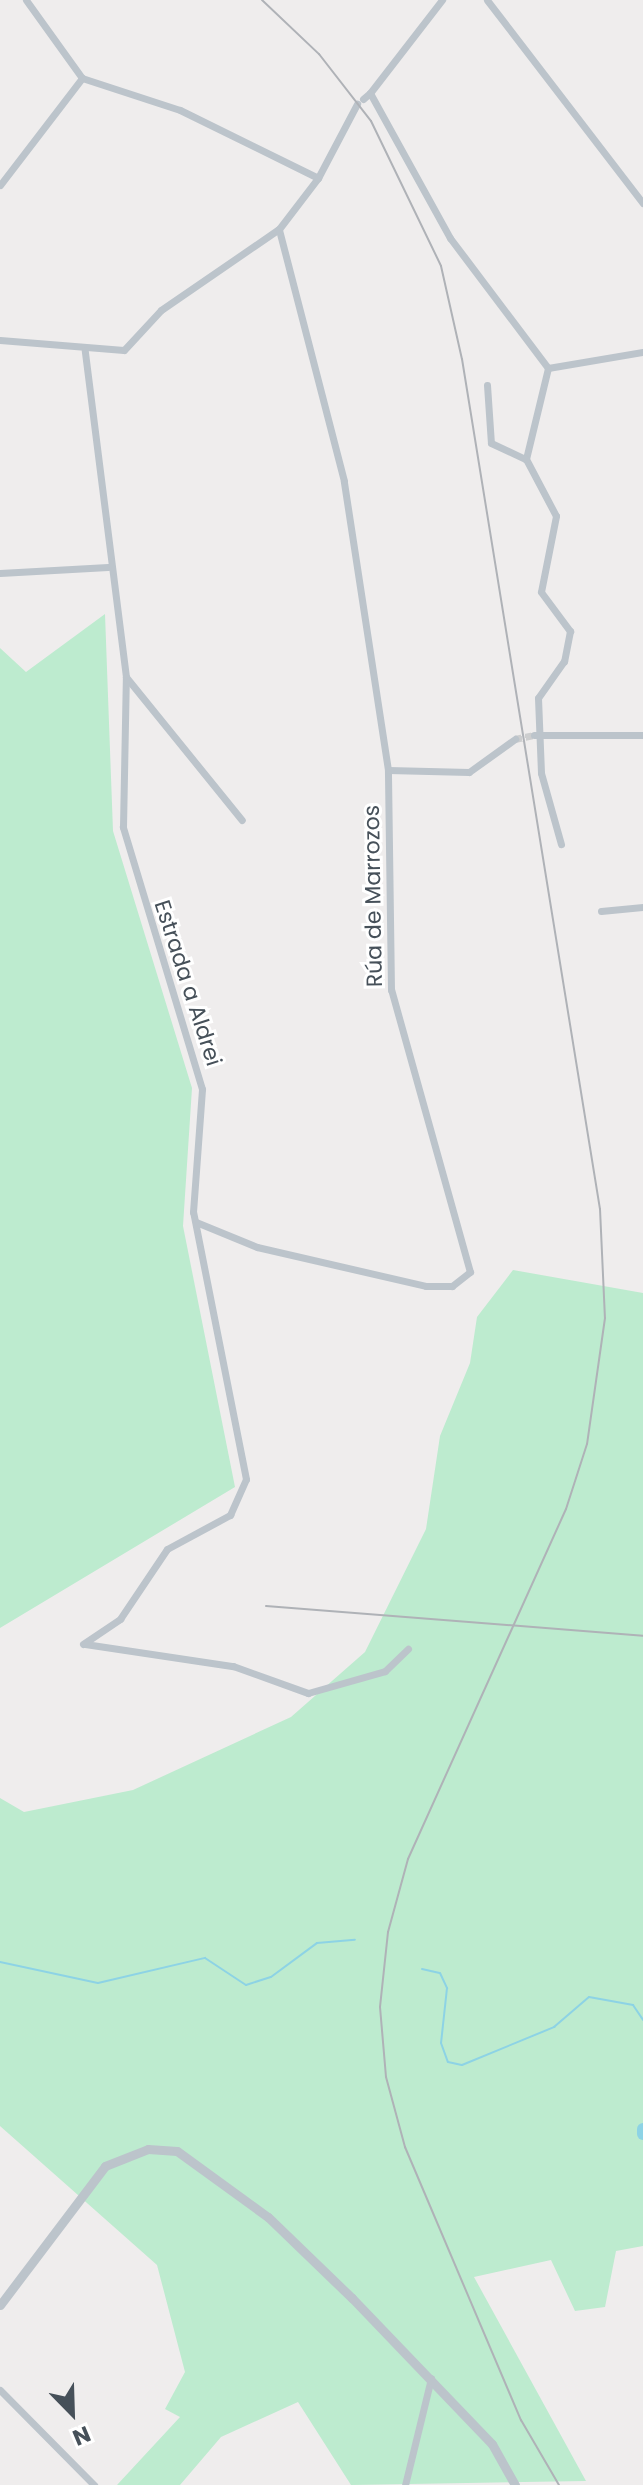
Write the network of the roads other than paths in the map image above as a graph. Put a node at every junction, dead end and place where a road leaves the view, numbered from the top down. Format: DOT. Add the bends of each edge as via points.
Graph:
graph roads {
  1 [pos="26,0"];
  2 [pos="442,0"];
  3 [pos="487,0"];
  4 [pos="82,78"];
  5 [pos="363,99"];
  6 [pos="318,178"];
  7 [pos="0,185"];
  8 [pos="643,203"];
  9 [pos="279,229"];
  10 [pos="0,340"];
  11 [pos="85,351"];
  12 [pos="643,352"];
  13 [pos="548,368"];
  14 [pos="487,385"];
  15 [pos="526,459"];
  16 [pos="108,567"];
  17 [pos="0,573"];
  18 [pos="126,677"];
  19 [pos="537,734"];
  20 [pos="643,735"];
  21 [pos="515,739"];
  22 [pos="388,770"];
  23 [pos="242,820"];
  24 [pos="561,844"];
  25 [pos="643,907"];
  26 [pos="601,911"];
  27 [pos="196,1222"];
  28 [pos="408,1649"];
  29 [pos="0,2305"];
  30 [pos="431,2378"];
  31 [pos="0,2390"];
  32 [pos="94,2485"];
  33 [pos="405,2485"];
  34 [pos="515,2485"];
  1 -- 4 [label="street"];
  2 -- 5 [label="street"];
  3 -- 8 [label="street"];
  4 -- 6 [label="street" via="180,110"];
  4 -- 7 [label="street"];
  5 -- 6 [label="street"];
  5 -- 13 [label="street" via="450,238"];
  6 -- 9 [label="street"];
  9 -- 11 [label="street" via="161,310 124,350"];
  9 -- 22 [label="street, Rúa de Marrozos" via="344,481"];
  10 -- 11 [label="street"];
  11 -- 16 [label="street, Estrada a Aldrei"];
  12 -- 13 [label="street"];
  13 -- 15 [label="street"];
  14 -- 15 [label="street" via="491,443"];
  15 -- 19 [label="street" via="556,516 541,592 565,616 571,645 538,698"];
  16 -- 17 [label="street"];
  16 -- 18 [label="street, Estrada a Aldrei"];
  18 -- 23 [label="street"];
  18 -- 27 [label="street, Estrada a Aldrei" via="120,793 126,845 202,1089"];
  19 -- 20 [label="street"];
  19 -- 24 [label="street" via="548,814"];
  21 -- 22 [label="street" via="469,772"];
  22 -- 27 [label="street, Rúa de Marrozos" via="391,990 470,1272 452,1286 426,1286 257,1247"];
  25 -- 26 [label="street"];
  27 -- 28 [label="street, Estrada a Aldrei" via="243,1452 244,1491 223,1521 167,1549 120,1619 83,1644 233,1666 308,1693 385,1671"];
  29 -- 30 [label="street" via="105,2166 148,2149 177,2151 268,2217"];
  30 -- 33 [label="street"];
  30 -- 34 [label="street" via="492,2444"];
  31 -- 32 [label="street"];
}
